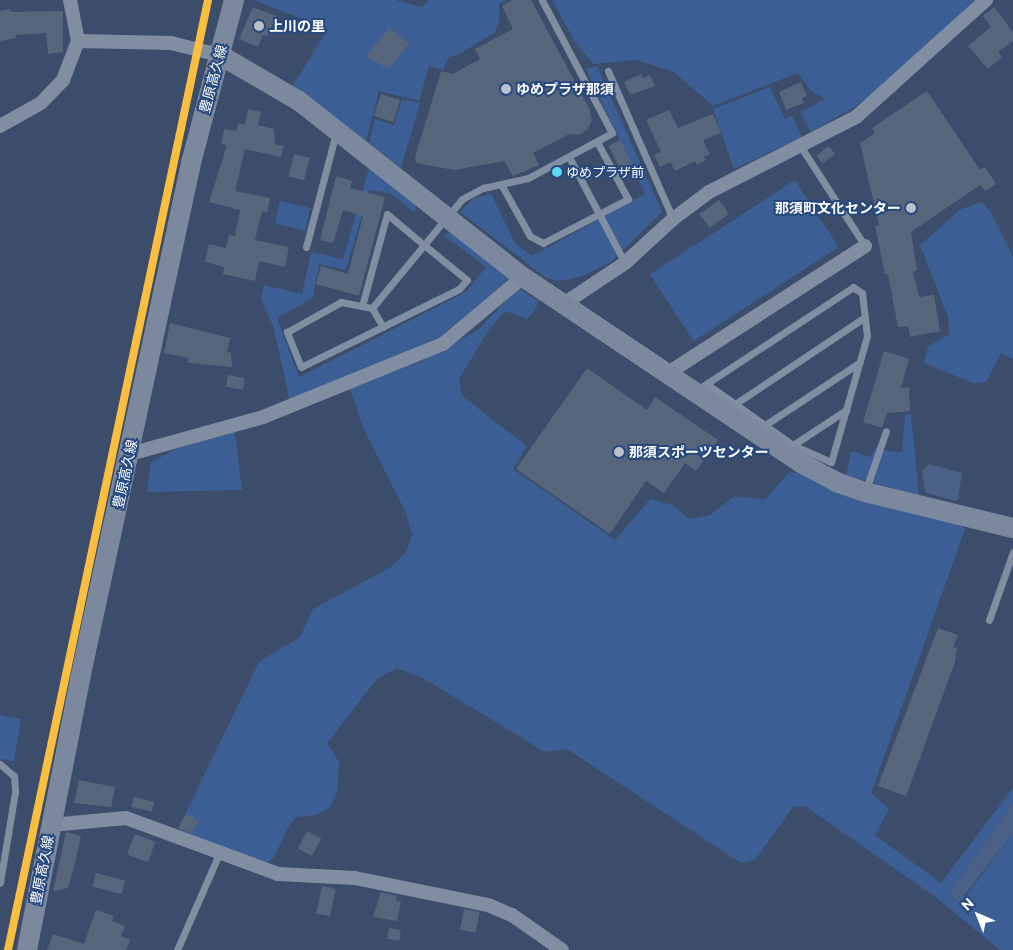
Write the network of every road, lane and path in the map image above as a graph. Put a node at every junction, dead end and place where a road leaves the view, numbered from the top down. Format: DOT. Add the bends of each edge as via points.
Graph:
graph roads {
  1 [pos="70,0"];
  2 [pos="234,0"];
  3 [pos="542,0"];
  4 [pos="986,0"];
  5 [pos="78,41"];
  6 [pos="220,55"];
  7 [pos="608,71"];
  8 [pos="0,126"];
  9 [pos="337,130"];
  10 [pos="597,142"];
  11 [pos="802,147"];
  12 [pos="569,157"];
  13 [pos="502,186"];
  14 [pos="600,214"];
  15 [pos="447,217"];
  16 [pos="673,218"];
  17 [pos="424,245"];
  18 [pos="865,246"];
  19 [pos="306,247"];
  20 [pos="625,263"];
  21 [pos="523,277"];
  22 [pos="562,304"];
  23 [pos="362,306"];
  24 [pos="372,308"];
  25 [pos="865,317"];
  26 [pos="383,327"];
  27 [pos="859,363"];
  28 [pos="665,375"];
  29 [pos="700,389"];
  30 [pos="735,404"];
  31 [pos="846,410"];
  32 [pos="765,425"];
  33 [pos="886,431"];
  34 [pos="793,444"];
  35 [pos="130,454"];
  36 [pos="866,492"];
  37 [pos="1013,528"];
  38 [pos="1013,552"];
  39 [pos="989,620"];
  40 [pos="0,764"];
  41 [pos="51,825"];
  42 [pos="219,854"];
  43 [pos="0,883"];
  44 [pos="27,950"];
  45 [pos="177,950"];
  46 [pos="562,950"];
  1 -- 5 [label="street"];
  2 -- 6 [label="main road, 豊原高久線"];
  3 -- 10 [label="lane" via="612,134"];
  4 -- 11 [label="street" via="856,117"];
  5 -- 6 [label="street" via="171,44"];
  5 -- 8 [label="street" via="73,61 54,92"];
  6 -- 9 [label="main road" via="291,96"];
  6 -- 35 [label="main road, 豊原高久線" via="191,163"];
  7 -- 16 [label="lane"];
  9 -- 15 [label="main road"];
  9 -- 19 [label="lane"];
  10 -- 12 [label="lane"];
  10 -- 14 [label="lane" via="628,200"];
  11 -- 16 [label="street" via="710,192"];
  11 -- 18 [label="lane"];
  12 -- 13 [label="lane" via="528,178"];
  12 -- 14 [label="lane"];
  13 -- 14 [label="lane" via="530,236 543,243"];
  13 -- 15 [label="lane" via="472,192"];
  14 -- 20 [label="lane"];
  15 -- 17 [label="lane"];
  15 -- 21 [label="main road"];
  16 -- 20 [label="street"];
  17 -- 23 [label="lane" via="387,214"];
  17 -- 24 [label="lane"];
  17 -- 26 [label="lane" via="467,280 459,289"];
  18 -- 28 [label="street"];
  20 -- 22 [label="street"];
  21 -- 22 [label="main road"];
  21 -- 35 [label="street" via="443,344 263,417"];
  22 -- 28 [label="main road"];
  23 -- 24 [label="lane"];
  23 -- 26 [label="lane" via="341,302 287,332 301,367"];
  24 -- 26 [label="lane"];
  25 -- 27 [label="lane" via="867,336"];
  25 -- 29 [label="lane" via="862,293 853,287"];
  25 -- 30 [label="lane"];
  27 -- 31 [label="lane"];
  27 -- 32 [label="lane"];
  28 -- 29 [label="main road"];
  29 -- 30 [label="lane"];
  29 -- 36 [label="main road" via="801,464 836,482"];
  30 -- 32 [label="lane"];
  31 -- 34 [label="lane"];
  31 -- 34 [label="lane" via="831,462"];
  32 -- 34 [label="lane"];
  33 -- 36 [label="lane"];
  35 -- 41 [label="main road, 豊原高久線"];
  36 -- 37 [label="main road"];
  38 -- 39 [label="lane"];
  40 -- 43 [label="lane" via="14,776 15,792"];
  41 -- 42 [label="street" via="126,818"];
  41 -- 44 [label="main road, 豊原高久線"];
  42 -- 45 [label="lane"];
  42 -- 46 [label="street" via="278,874 355,878 488,905 512,915"];
}
